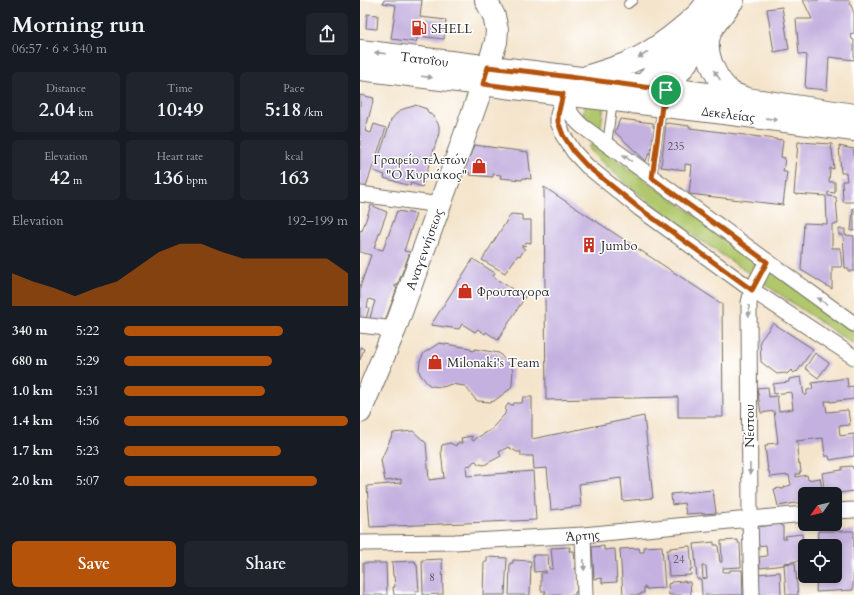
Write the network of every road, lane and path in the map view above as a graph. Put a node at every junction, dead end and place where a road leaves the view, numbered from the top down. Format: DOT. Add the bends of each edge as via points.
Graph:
graph roads {
  1 [pos="486,0"];
  2 [pos="733,0"];
  3 [pos="706,14"];
  4 [pos="360,51"];
  5 [pos="360,70"];
  6 [pos="485,75"];
  7 [pos="580,78"];
  8 [pos="563,94"];
  9 [pos="656,98"];
  10 [pos="747,99"];
  11 [pos="613,100"];
  12 [pos="854,115"];
  13 [pos="854,130"];
  14 [pos="607,144"];
  15 [pos="652,178"];
  16 [pos="360,194"];
  17 [pos="440,205"];
  18 [pos="767,262"];
  19 [pos="752,290"];
  20 [pos="854,324"];
  21 [pos="360,325"];
  22 [pos="395,329"];
  23 [pos="854,357"];
  24 [pos="360,412"];
  25 [pos="854,510"];
  26 [pos="842,511"];
  27 [pos="798,515"];
  28 [pos="750,519"];
  29 [pos="583,535"];
  30 [pos="360,543"];
  31 [pos="585,595"];
  32 [pos="752,595"];
  1 -- 6 [label="main road, Αναγεννήσεως" via="494,16 497,30 496,42"];
  2 -- 3 [label="main road"];
  3 -- 7 [label="main road, one-way" via="640,57 615,68"];
  3 -- 9 [label="main road"];
  10 -- 3 [label="main road, one-way" via="726,88 714,69 708,47"];
  6 -- 4 [label="main road, Τατοΐου, one-way"];
  5 -- 6 [label="main road, Τατοΐου, one-way"];
  6 -- 7 [label="main road, Δεκελείας"];
  6 -- 8 [label="main road, Δεκελείας"];
  6 -- 17 [label="main road, Αναγεννήσεως"];
  7 -- 9 [label="main road, Δεκελείας"];
  8 -- 11 [label="main road, Δεκελείας"];
  8 -- 14 [label="street" via="574,120"];
  8 -- 19 [label="street" via="558,122 574,152 587,166 639,208"];
  9 -- 10 [label="main road, Δεκελείας"];
  9 -- 11 [label="main road, Δεκελείας"];
  9 -- 13 [label="main road, Δεκελείας, one-way"];
  9 -- 15 [label="lane"];
  10 -- 12 [label="main road, Δεκελείας"];
  11 -- 14 [label="lane"];
  15 -- 14 [label="street, one-way"];
  15 -- 18 [label="street"];
  16 -- 17 [label="street"];
  17 -- 22 [label="main road, Αναγεννήσεως"];
  18 -- 19 [label="street, Νέστου"];
  20 -- 18 [label="street, one-way"];
  19 -- 23 [label="street"];
  19 -- 28 [label="street, Νέστου, one-way" via="749,304"];
  21 -- 22 [label="street"];
  22 -- 24 [label="main road, Αναγεννήσεως"];
  25 -- 26 [label="street"];
  27 -- 28 [label="street, Άρτης"];
  28 -- 29 [label="street, Άρτης"];
  28 -- 32 [label="street, Νέστου"];
  29 -- 30 [label="street, Άρτης" via="455,542"];
  29 -- 31 [label="street, one-way"];
}
